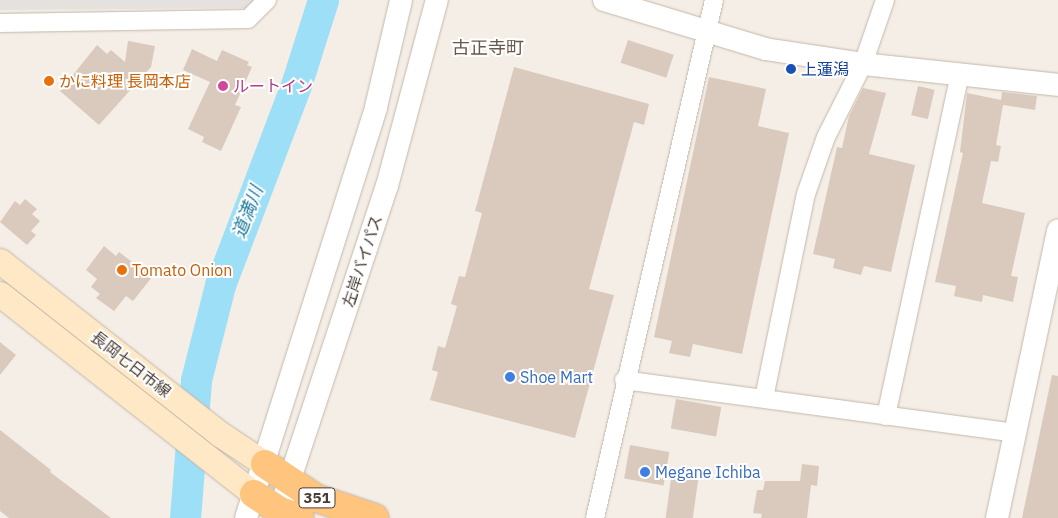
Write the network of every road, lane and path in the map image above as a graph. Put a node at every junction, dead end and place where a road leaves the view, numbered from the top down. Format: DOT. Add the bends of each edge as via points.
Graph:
graph roads {
  1 [pos="267,0"];
  2 [pos="401,0"];
  3 [pos="437,0"];
  4 [pos="604,0"];
  5 [pos="714,0"];
  6 [pos="885,0"];
  7 [pos="0,23"];
  8 [pos="705,32"];
  9 [pos="863,64"];
  10 [pos="960,73"];
  11 [pos="1058,85"];
  12 [pos="1058,230"];
  13 [pos="0,261"];
  14 [pos="0,294"];
  15 [pos="624,380"];
  16 [pos="764,398"];
  17 [pos="886,416"];
  18 [pos="1015,433"];
  19 [pos="265,464"];
  20 [pos="288,481"];
  21 [pos="250,506"];
  22 [pos="286,515"];
  23 [pos="375,518"];
  24 [pos="595,518"];
  25 [pos="997,518"];
  1 -- 7 [label="street" via="248,20"];
  2 -- 19 [label="street, 左岸バイパス" via="376,107"];
  3 -- 20 [label="street, 左岸バイパス" via="387,186"];
  4 -- 8 [label="street"];
  5 -- 8 [label="street"];
  6 -- 9 [label="street"];
  8 -- 9 [label="street" via="765,49"];
  8 -- 15 [label="street"];
  9 -- 10 [label="street"];
  9 -- 16 [label="street" via="826,137 806,194"];
  10 -- 11 [label="street"];
  10 -- 17 [label="street"];
  12 -- 18 [label="street"];
  13 -- 19 [label="main road, 長岡七日市線" via="220,434"];
  14 -- 21 [label="main road, 長岡七日市線" via="216,465"];
  15 -- 16 [label="street"];
  15 -- 24 [label="street"];
  16 -- 17 [label="street"];
  17 -- 18 [label="street"];
  18 -- 25 [label="street"];
  19 -- 20 [label="highway, 351"];
  19 -- 21 [label="street, 左岸バイパス"];
  20 -- 22 [label="street, 左岸バイパス"];
  20 -- 23 [label="highway, 351" via="316,498"];
  21 -- 22 [label="highway, 351"];
}
